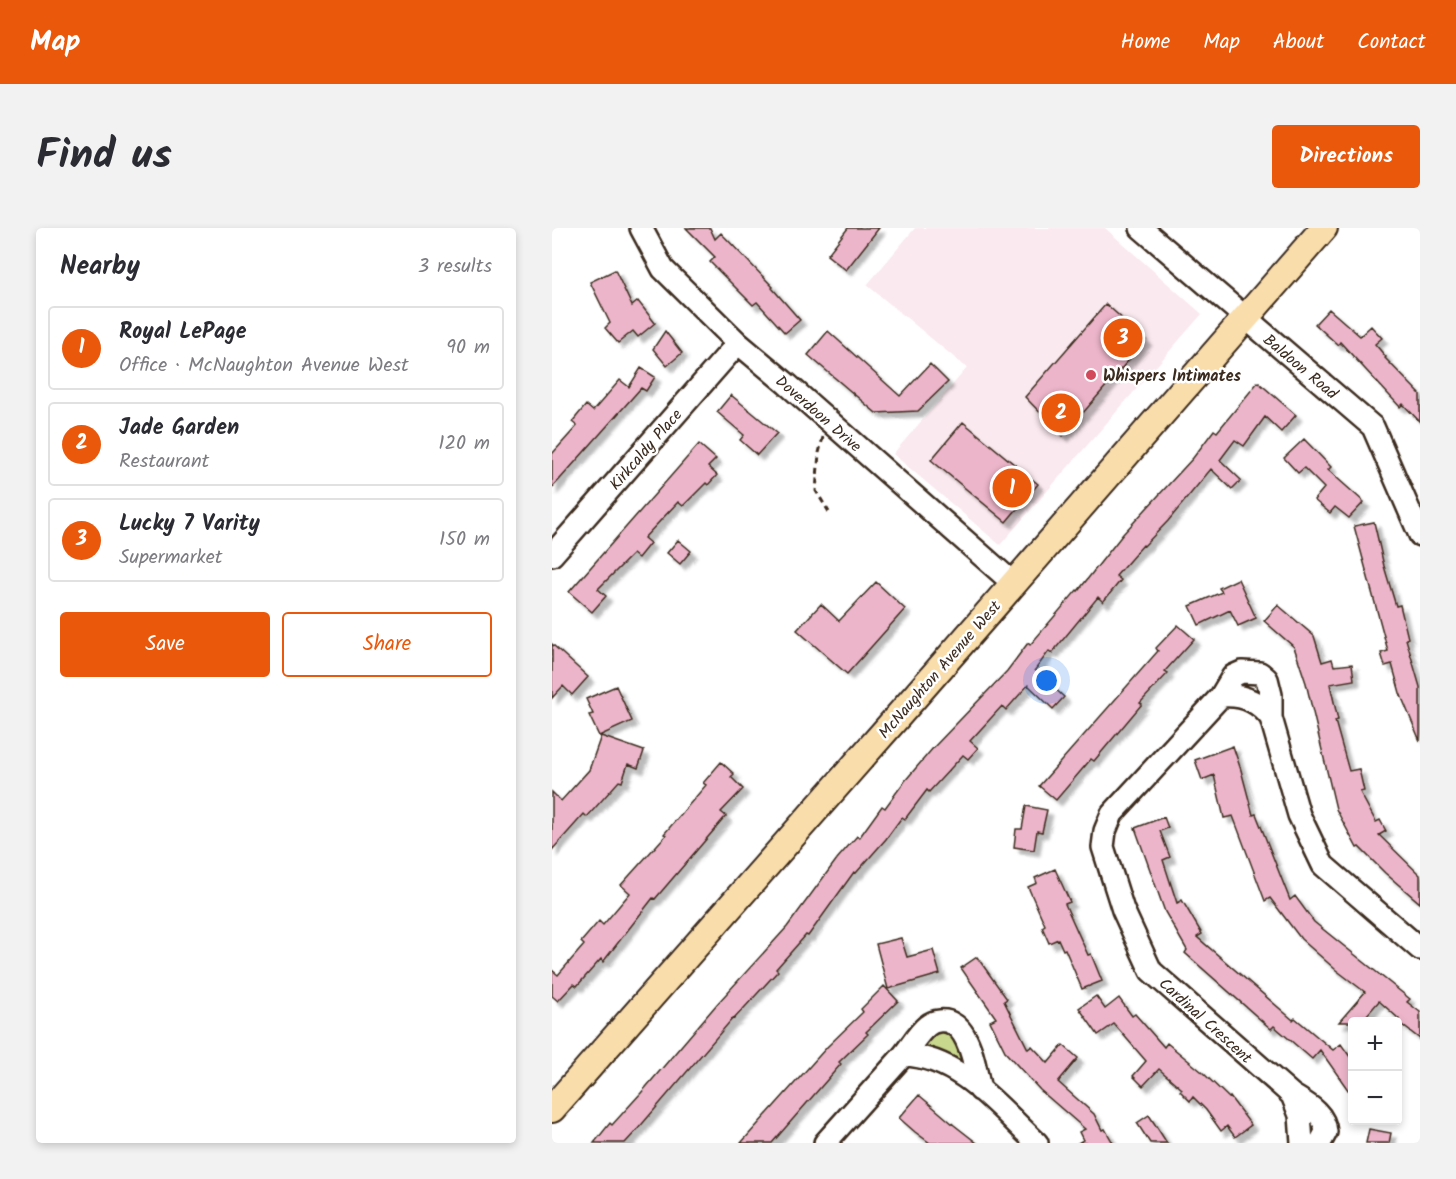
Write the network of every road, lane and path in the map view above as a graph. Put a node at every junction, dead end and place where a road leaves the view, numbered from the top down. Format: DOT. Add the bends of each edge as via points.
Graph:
graph roads {
  1 [pos="641,228"];
  2 [pos="1141,228"];
  3 [pos="1324,228"];
  4 [pos="1244,318"];
  5 [pos="738,343"];
  6 [pos="833,424"];
  7 [pos="829,512"];
  8 [pos="1420,535"];
  9 [pos="552,555"];
  10 [pos="1013,583"];
  11 [pos="1420,949"];
  12 [pos="904,1055"];
  13 [pos="980,1090"];
  14 [pos="1292,1095"];
  15 [pos="552,1109"];
  16 [pos="825,1143"];
  17 [pos="1037,1143"];
  18 [pos="1302,1143"];
  19 [pos="1320,1143"];
  1 -- 5 [label="street, Doverdoon Drive" via="663,270"];
  2 -- 4 [label="street, Baldoon Road"];
  3 -- 4 [label="main road, McNaughton Avenue West"];
  4 -- 8 [label="street, Baldoon Road" via="1372,427"];
  4 -- 10 [label="main road, McNaughton Avenue West"];
  5 -- 6 [label="street, Doverdoon Drive"];
  5 -- 9 [label="street, Kirkcaldy Place"];
  6 -- 7 [label="path" via="822,438 816,491"];
  6 -- 10 [label="street, Doverdoon Drive"];
  10 -- 15 [label="main road, McNaughton Avenue West"];
  11 -- 14 [label="street, Cardinal Crescent" via="1323,865 1299,814 1271,718 1267,679 1242,672 1233,676 1221,696 1112,814 1103,847 1123,910 1151,971"];
  12 -- 13 [label="street" via="944,1064"];
  12 -- 13 [label="street" via="927,1026 936,1021 953,1023 967,1041"];
  12 -- 16 [label="street"];
  13 -- 17 [label="street"];
  14 -- 18 [label="street" via="1300,1115"];
  14 -- 19 [label="street, Cardinal Crescent" via="1322,1116 1326,1132"];
}
